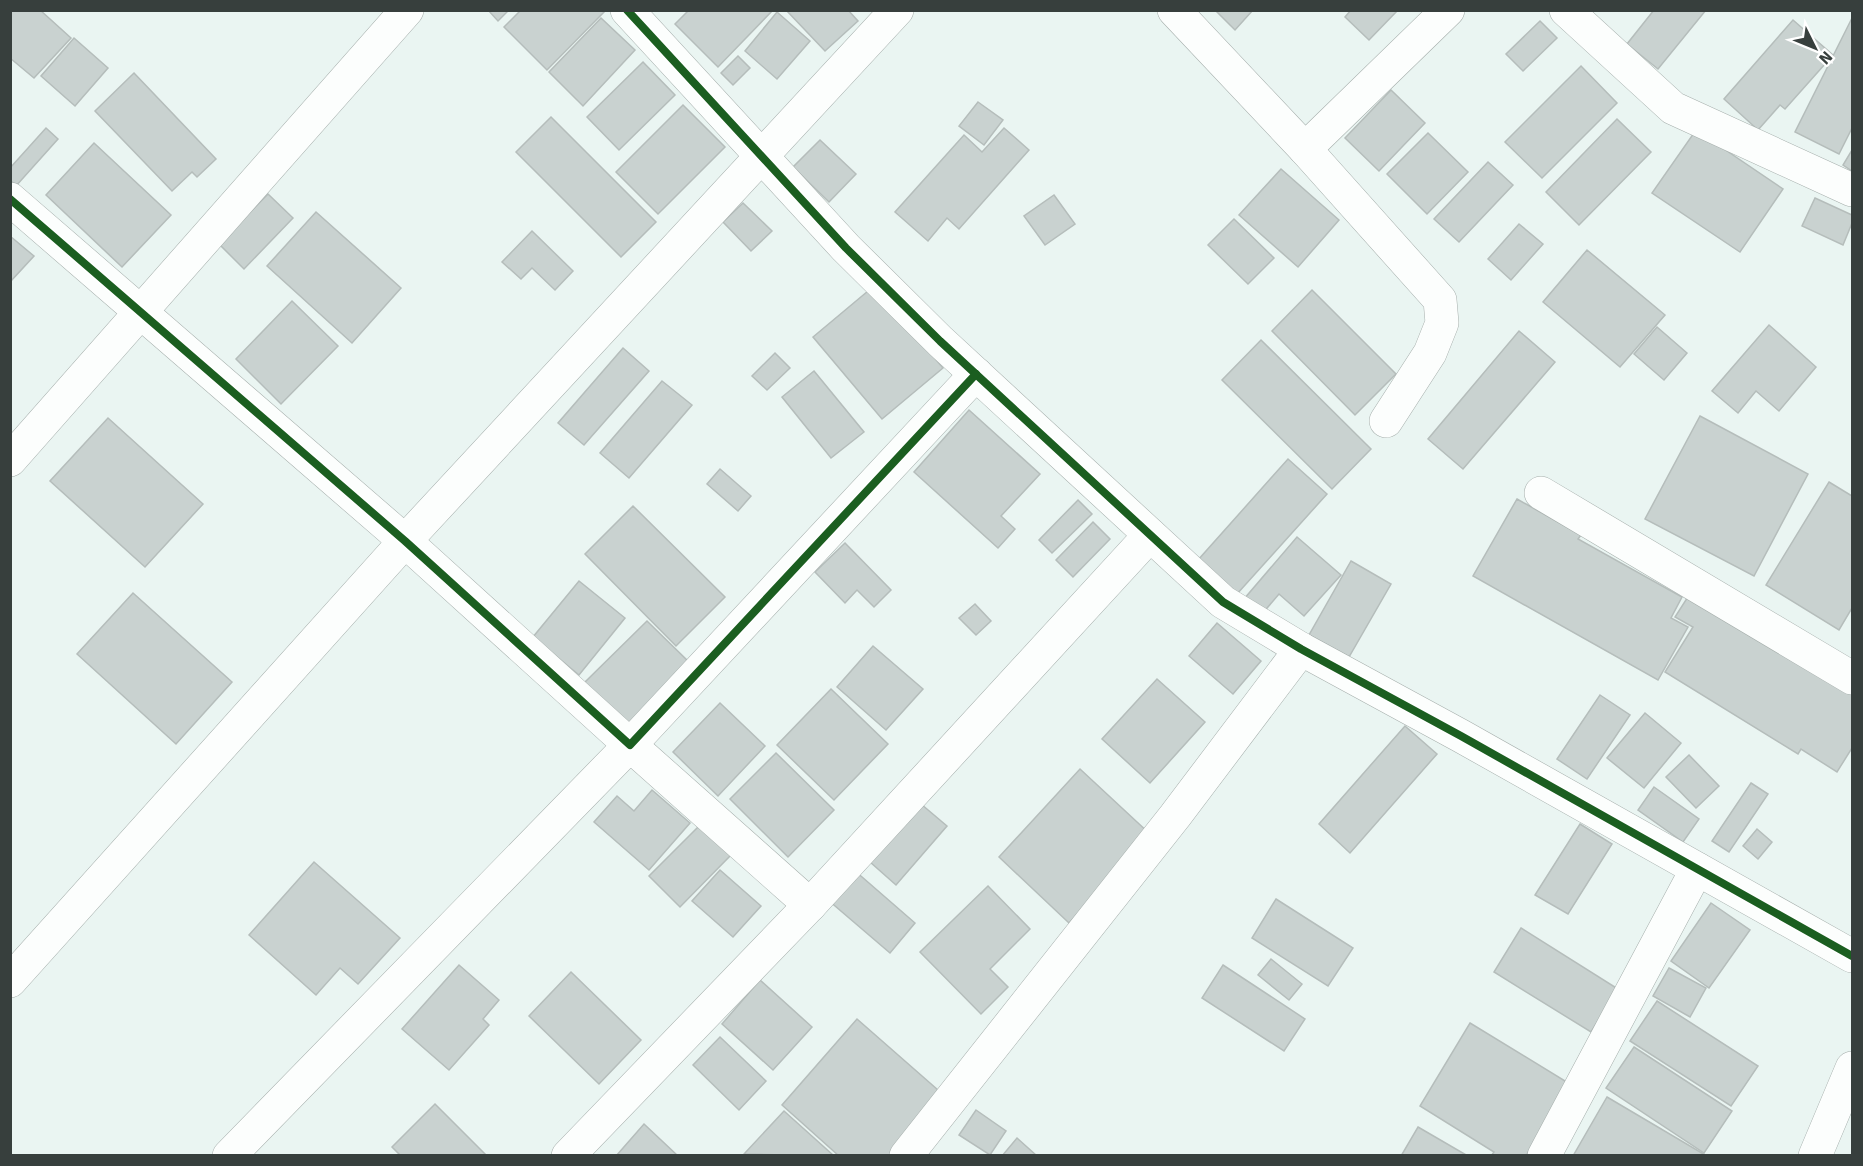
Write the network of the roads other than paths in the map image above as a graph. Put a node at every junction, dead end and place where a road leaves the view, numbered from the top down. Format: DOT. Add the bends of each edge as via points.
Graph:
graph roads {
  1 [pos="407,10"];
  2 [pos="627,10"];
  3 [pos="897,10"];
  4 [pos="1174,10"];
  5 [pos="1448,10"];
  6 [pos="1566,10"];
  7 [pos="1305,148"];
  8 [pos="760,157"];
  9 [pos="1852,189"];
  10 [pos="10,199"];
  11 [pos="142,312"];
  12 [pos="976,374"];
  13 [pos="1386,421"];
  14 [pos="10,460"];
  15 [pos="1541,494"];
  16 [pos="1150,535"];
  17 [pos="405,541"];
  18 [pos="1301,649"];
  19 [pos="1852,678"];
  20 [pos="630,745"];
  21 [pos="1697,869"];
  22 [pos="810,905"];
  23 [pos="1852,956"];
  24 [pos="10,981"];
  25 [pos="1852,1068"];
  26 [pos="229,1155"];
  27 [pos="568,1155"];
  28 [pos="906,1155"];
  29 [pos="1544,1155"];
  30 [pos="1815,1155"];
  1 -- 11 [label="street"];
  2 -- 8 [label="street"];
  3 -- 8 [label="street"];
  4 -- 7 [label="street"];
  5 -- 7 [label="street"];
  6 -- 9 [label="street" via="1673,108"];
  7 -- 13 [label="street" via="1440,300 1442,323 1430,353"];
  8 -- 12 [label="street" via="846,248"];
  8 -- 17 [label="street"];
  10 -- 11 [label="street"];
  11 -- 14 [label="street"];
  11 -- 17 [label="street"];
  12 -- 16 [label="street"];
  12 -- 20 [label="street"];
  15 -- 19 [label="street"];
  16 -- 18 [label="street" via="1223,602"];
  16 -- 22 [label="street"];
  17 -- 20 [label="street"];
  17 -- 24 [label="street"];
  18 -- 21 [label="street"];
  18 -- 28 [label="street" via="1175,816"];
  20 -- 22 [label="street"];
  20 -- 26 [label="street"];
  21 -- 23 [label="street"];
  21 -- 29 [label="street"];
  22 -- 27 [label="street"];
  25 -- 30 [label="street"];
}
